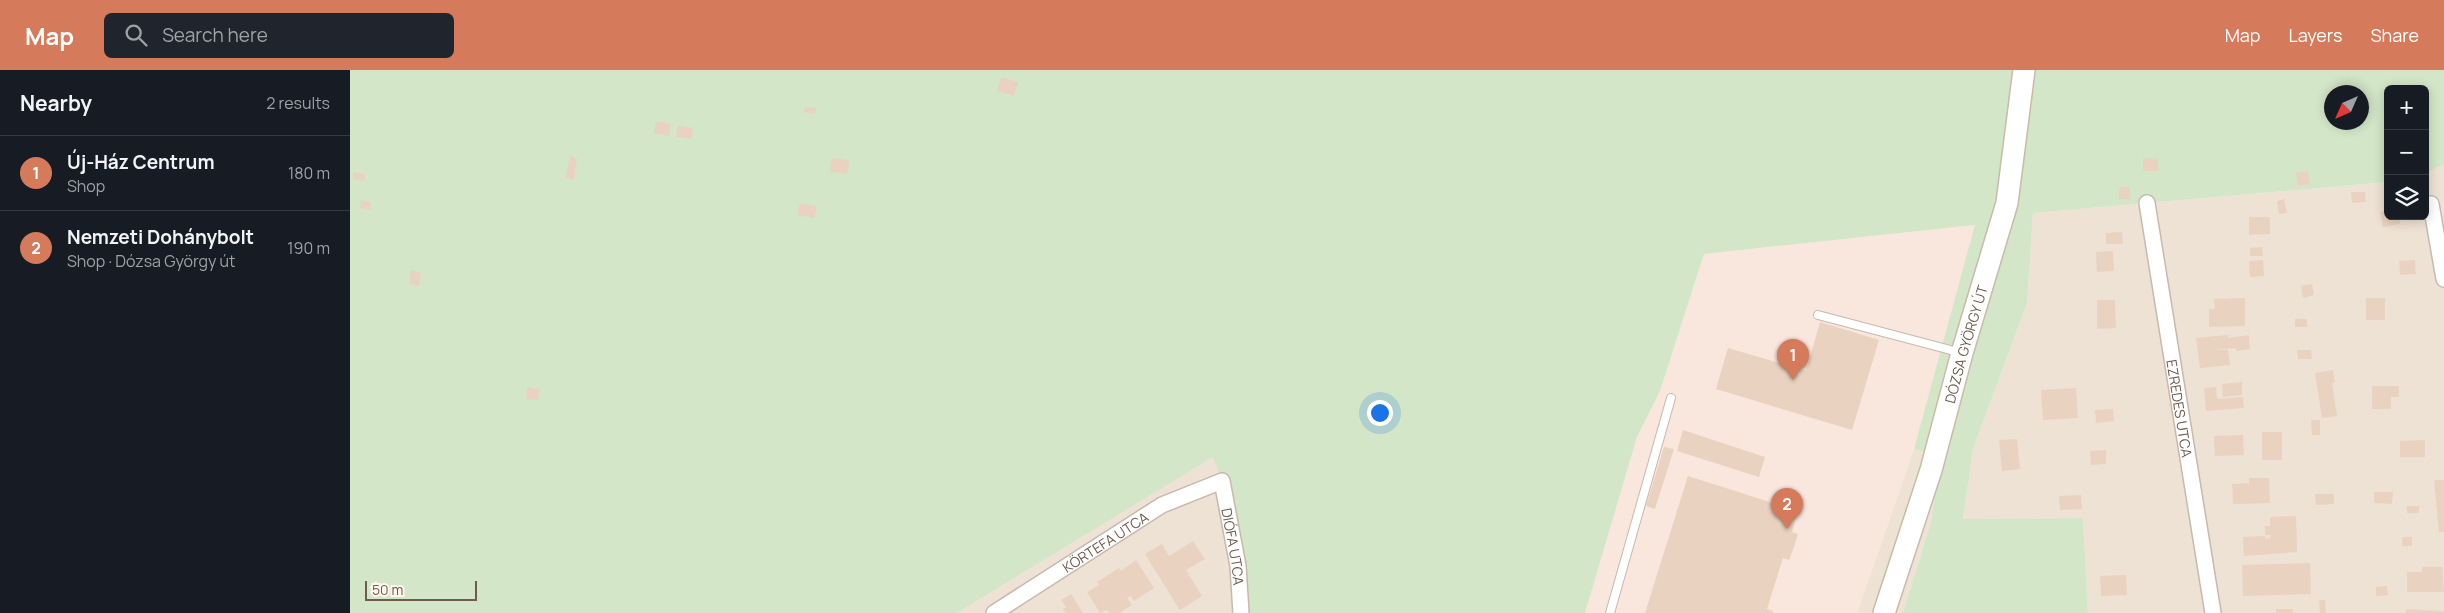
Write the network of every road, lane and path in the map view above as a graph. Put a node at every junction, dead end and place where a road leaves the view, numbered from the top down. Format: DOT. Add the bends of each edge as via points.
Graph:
graph roads {
  1 [pos="2024,70"];
  2 [pos="2148,203"];
  3 [pos="2431,204"];
  4 [pos="2444,279"];
  5 [pos="1818,315"];
  6 [pos="1962,353"];
  7 [pos="1671,398"];
  8 [pos="1222,481"];
  9 [pos="994,613"];
  10 [pos="1240,613"];
  11 [pos="1610,613"];
  12 [pos="1884,613"];
  13 [pos="2213,613"];
  1 -- 6 [label="main road, DÓZSA GYÖRGY ÚT" via="2007,203"];
  2 -- 13 [label="street, EZREDES UTCA"];
  3 -- 4 [label="street"];
  5 -- 6 [label="lane"];
  6 -- 12 [label="main road, DÓZSA GYÖRGY ÚT" via="1930,470"];
  7 -- 11 [label="lane"];
  8 -- 9 [label="street, KÖRTEFA UTCA" via="1162,505"];
  8 -- 10 [label="street, DIÓFA UTCA" via="1238,566"];
}
